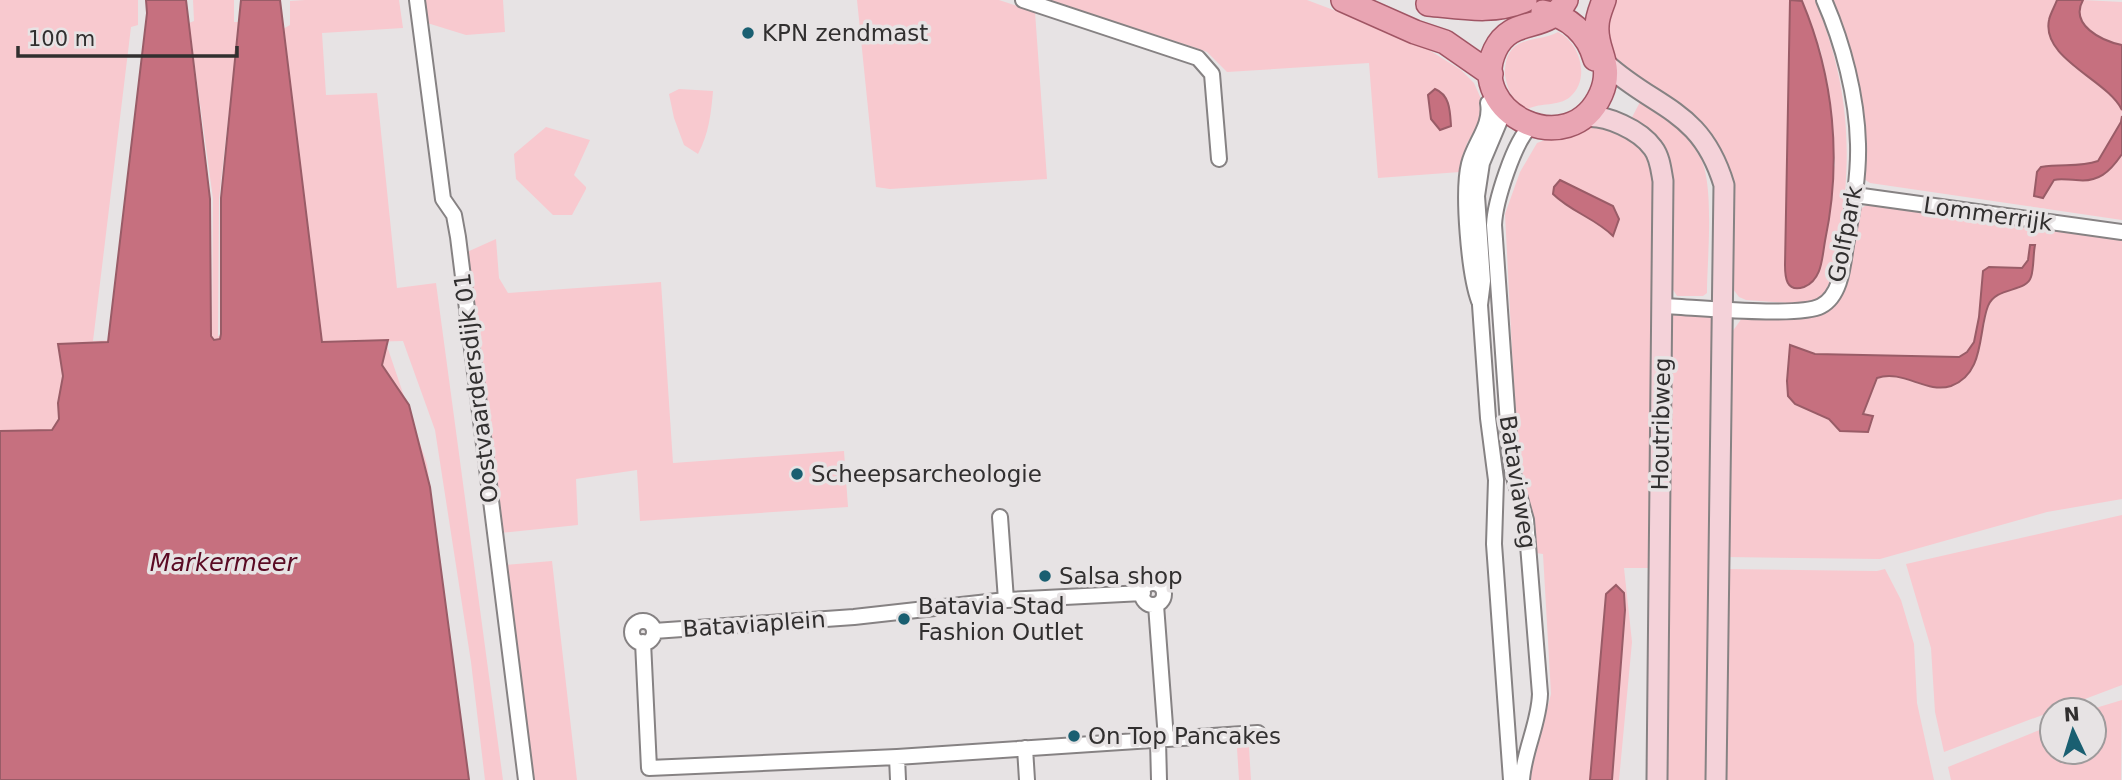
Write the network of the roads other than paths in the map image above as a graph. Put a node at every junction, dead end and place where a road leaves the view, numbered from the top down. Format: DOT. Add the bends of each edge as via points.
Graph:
graph roads {
  1 [pos="417,0"];
  2 [pos="1023,0"];
  3 [pos="1343,0"];
  4 [pos="1597,0"];
  5 [pos="1604,0"];
  6 [pos="1824,0"];
  7 [pos="1420,2"];
  8 [pos="1548,5"];
  9 [pos="1505,24"];
  10 [pos="1592,40"];
  11 [pos="1602,71"];
  12 [pos="1484,73"];
  13 [pos="1495,103"];
  14 [pos="1584,117"];
  15 [pos="1538,127"];
  16 [pos="1219,159"];
  17 [pos="1854,195"];
  18 [pos="2122,232"];
  19 [pos="1662,306"];
  20 [pos="1724,308"];
  21 [pos="1000,517"];
  22 [pos="1006,600"];
  23 [pos="1258,733"];
  24 [pos="1162,739"];
  25 [pos="1025,748"];
  26 [pos="897,757"];
  27 [pos="526,780"];
  28 [pos="898,780"];
  29 [pos="1027,780"];
  30 [pos="1159,780"];
  31 [pos="1511,780"];
  32 [pos="1522,780"];
  33 [pos="1657,780"];
  34 [pos="1716,780"];
  1 -- 27 [label="street, Oostvaardersdijk 01" via="443,199 454,215 458,237"];
  2 -- 16 [label="street" via="1198,58 1212,74"];
  3 -- 12 [label="main road" via="1415,32"];
  4 -- 10 [label="main road" via="1588,19"];
  5 -- 10 [label="main road"];
  6 -- 17 [label="street, Golfpark" via="1849,75 1858,144"];
  7 -- 8 [label="main road" via="1490,9"];
  7 -- 9 [label="main road" via="1482,23"];
  8 -- 9 [label="main road"];
  8 -- 10 [label="main road"];
  8 -- 12 [label="main road" via="1544,22 1509,33"];
  9 -- 12 [label="main road" via="1486,45"];
  10 -- 11 [label="main road"];
  11 -- 14 [label="main road" via="1598,99"];
  11 -- 15 [label="main road" via="1575,109 1547,117"];
  11 -- 20 [label="main road" via="1676,113 1699,132 1715,155 1724,184"];
  12 -- 13 [label="main road"];
  13 -- 15 [label="main road"];
  13 -- 31 [label="street, Bataviaweg" via="1501,118 1478,184 1480,305 1496,466 1494,544"];
  14 -- 15 [label="main road" via="1561,128"];
  14 -- 19 [label="main road, Houtribweg" via="1603,117 1643,137 1655,150 1663,180"];
  15 -- 32 [label="street, Bataviaweg" via="1504,182 1494,225 1512,470 1526,520 1541,694"];
  17 -- 18 [label="street, Lommerrijk"];
  17 -- 20 [label="street, Golfpark" via="1838,284 1826,303 1790,312"];
  19 -- 20 [label="street, Golfpark"];
  19 -- 33 [label="main road, Houtribweg"];
  20 -- 34 [label="main road"];
  21 -- 22 [label="street"];
  22 -- 24 [label="street, Bataviaplein" via="1143,593 1146,602 1156,605"];
  22 -- 26 [label="street, Bataviaplein" via="649,637 649,768"];
  23 -- 24 [label="street, Bataviaplein"];
  24 -- 25 [label="street, Bataviaplein"];
  24 -- 30 [label="street"];
  25 -- 26 [label="street, Bataviaplein"];
  25 -- 29 [label="street"];
  26 -- 28 [label="street"];
}
